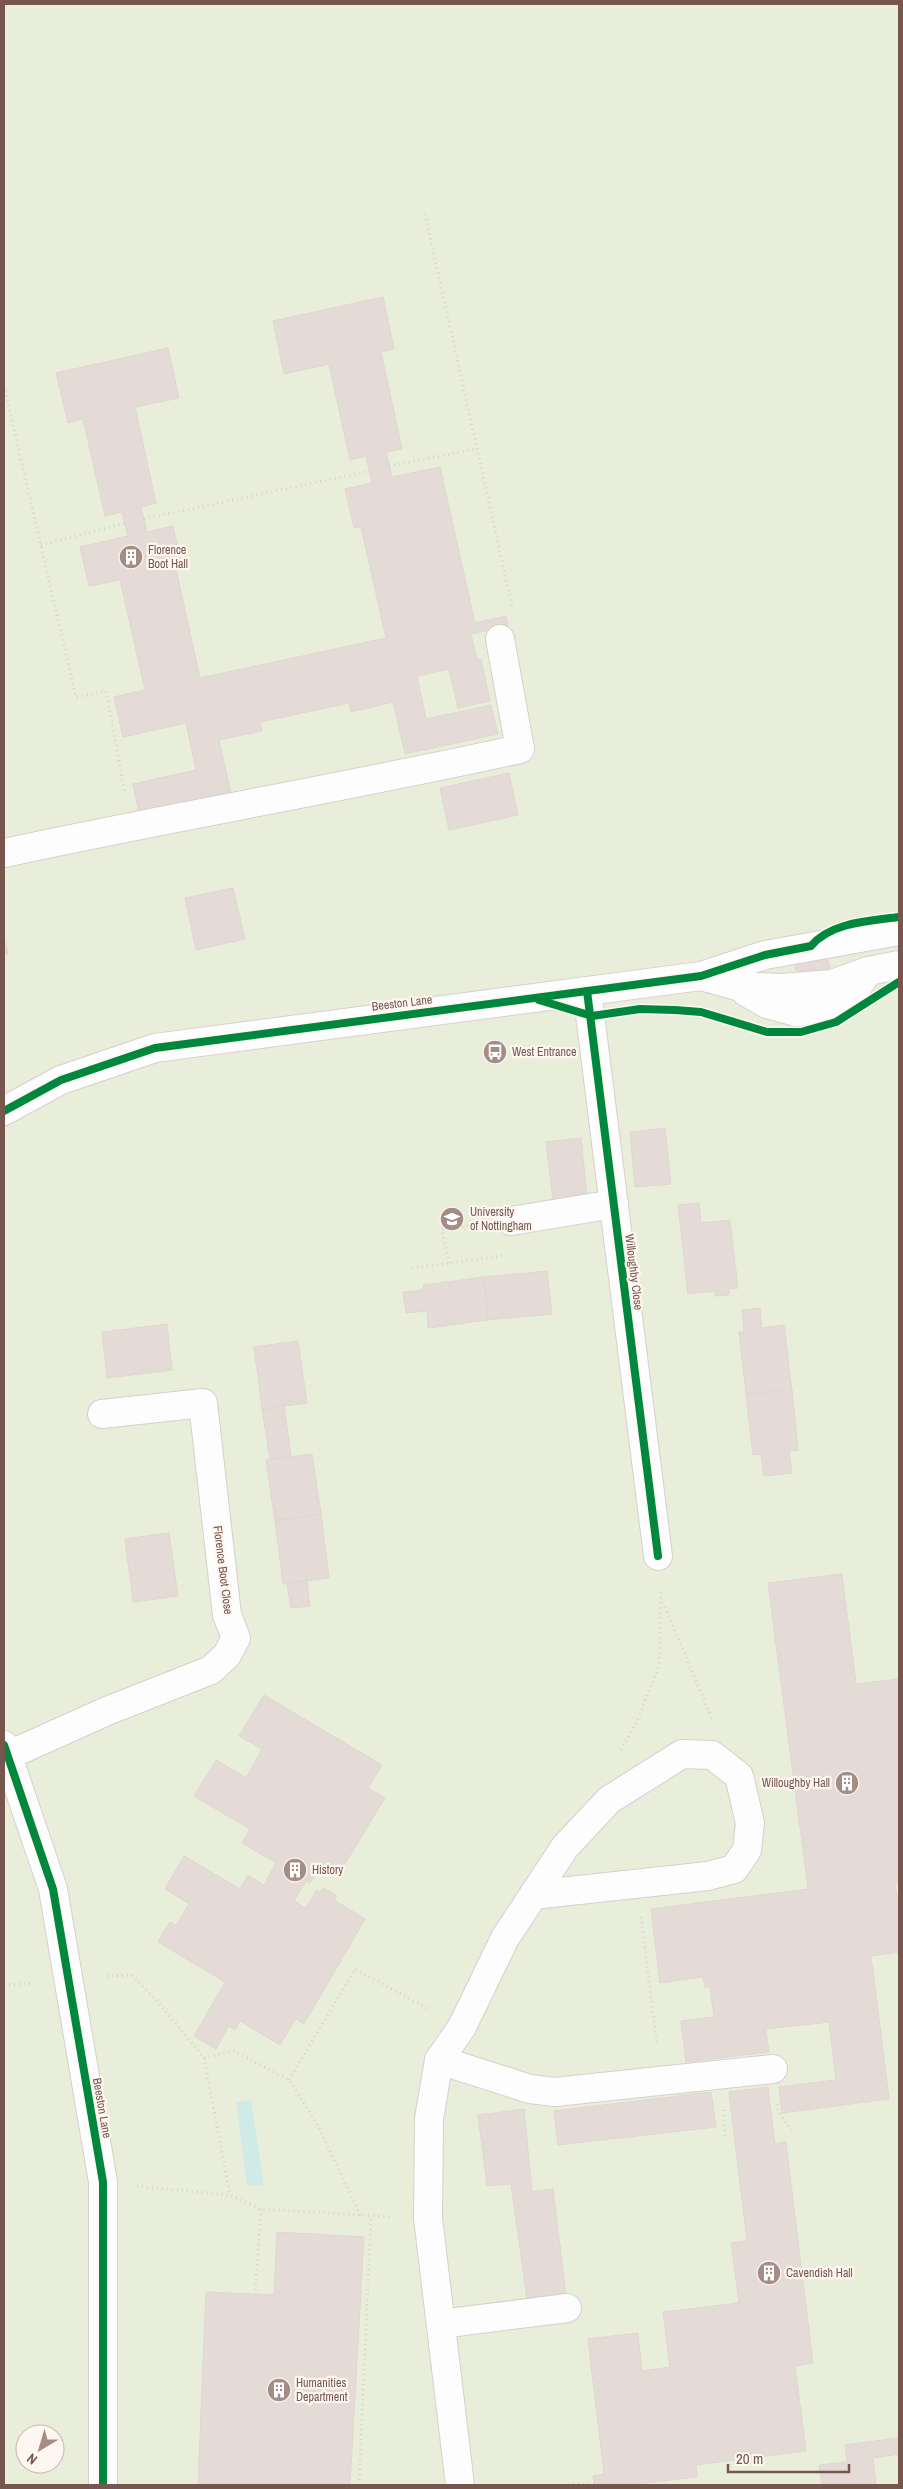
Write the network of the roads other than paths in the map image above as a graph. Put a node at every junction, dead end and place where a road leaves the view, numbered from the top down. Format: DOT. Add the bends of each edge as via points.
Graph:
graph roads {
  1 [pos="500,639"];
  2 [pos="4,853"];
  3 [pos="899,931"];
  4 [pos="899,965"];
  5 [pos="701,976"];
  6 [pos="587,991"];
  7 [pos="4,1111"];
  8 [pos="614,1204"];
  9 [pos="511,1221"];
  10 [pos="102,1414"];
  11 [pos="658,1556"];
  12 [pos="6,1750"];
  13 [pos="534,1895"];
  14 [pos="438,2060"];
  15 [pos="773,2069"];
  16 [pos="567,2308"];
  17 [pos="441,2324"];
  18 [pos="103,2485"];
  19 [pos="460,2485"];
  1 -- 2 [label="street" via="520,749 400,776 132,825"];
  3 -- 5 [label="street, Beeston Lane" via="765,955"];
  4 -- 5 [label="street, Beeston Lane" via="868,971 832,984 782,988 737,986"];
  5 -- 6 [label="street, Beeston Lane"];
  6 -- 7 [label="street, Beeston Lane" via="155,1048 61,1080"];
  6 -- 8 [label="street, Willoughby Close"];
  8 -- 9 [label="street"];
  8 -- 11 [label="street, Willoughby Close"];
  10 -- 12 [label="street, Florence Boot Close" via="203,1403 227,1615 236,1638 227,1655 211,1670"];
  12 -- 18 [label="street, Beeston Lane" via="53,1889 103,2182"];
  13 -- 13 [label="street" via="708,1876 734,1869 747,1850 750,1823 739,1776 712,1755 682,1754 609,1800 565,1847"];
  13 -- 14 [label="street" via="506,1938 462,2027"];
  14 -- 15 [label="street" via="530,2089 555,2092"];
  14 -- 17 [label="street" via="429,2119 428,2218"];
  16 -- 17 [label="street"];
  17 -- 19 [label="street"];
}
